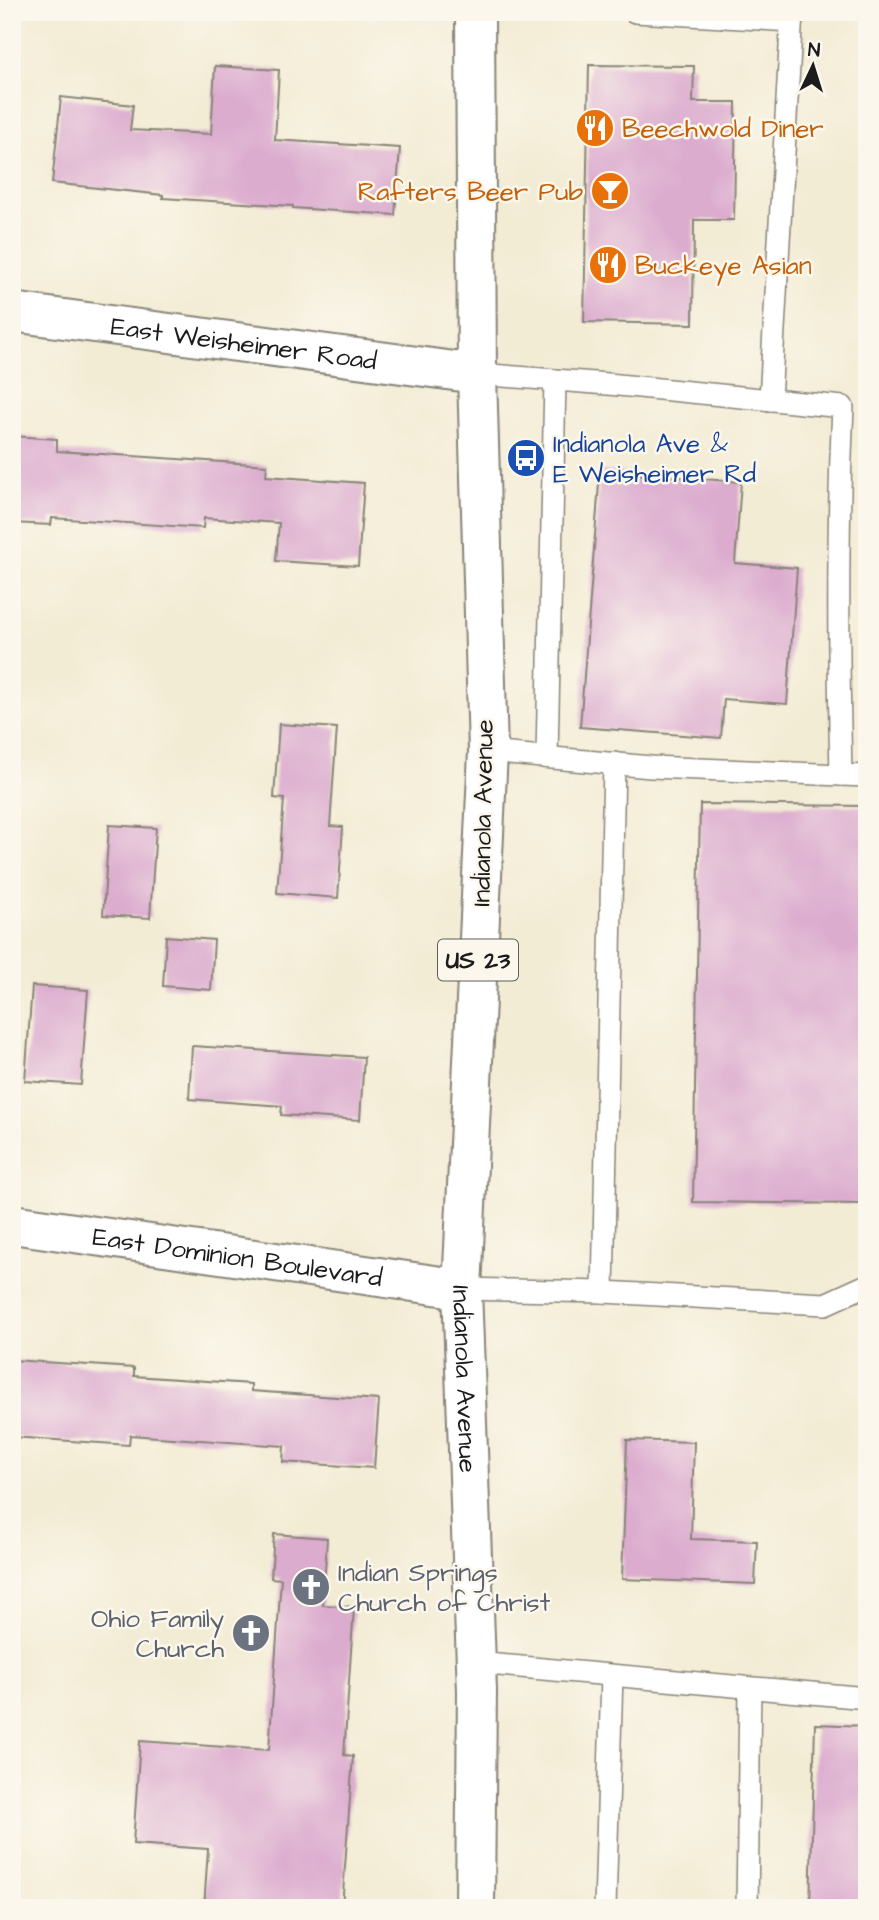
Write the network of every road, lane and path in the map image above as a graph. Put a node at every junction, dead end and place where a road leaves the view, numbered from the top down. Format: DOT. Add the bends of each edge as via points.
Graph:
graph roads {
  1 [pos="474,12"];
  2 [pos="635,12"];
  3 [pos="792,17"];
  4 [pos="12,312"];
  5 [pos="477,374"];
  6 [pos="555,380"];
  7 [pos="770,400"];
  8 [pos="488,751"];
  9 [pos="547,757"];
  10 [pos="614,763"];
  11 [pos="841,775"];
  12 [pos="867,776"];
  13 [pos="12,1224"];
  14 [pos="867,1285"];
  15 [pos="461,1289"];
  16 [pos="603,1292"];
  17 [pos="476,1663"];
  18 [pos="612,1676"];
  19 [pos="750,1688"];
  20 [pos="867,1698"];
  21 [pos="475,1908"];
  22 [pos="605,1908"];
  23 [pos="747,1908"];
  1 -- 5 [label="main road, Indianola Avenue / US 23"];
  2 -- 3 [label="lane"];
  3 -- 7 [label="lane"];
  4 -- 5 [label="main road, East Weisheimer Road"];
  5 -- 6 [label="lane"];
  5 -- 8 [label="main road, Indianola Avenue / US 23"];
  6 -- 7 [label="lane"];
  6 -- 9 [label="lane"];
  7 -- 11 [label="lane" via="843,407 837,630"];
  8 -- 9 [label="lane"];
  8 -- 15 [label="main road, Indianola Avenue / US 23"];
  9 -- 10 [label="lane"];
  10 -- 11 [label="lane"];
  10 -- 16 [label="lane"];
  11 -- 12 [label="lane"];
  13 -- 15 [label="main road, East Dominion Boulevard"];
  14 -- 16 [label="lane" via="825,1304"];
  15 -- 16 [label="lane"];
  15 -- 17 [label="main road, Indianola Avenue / US 23"];
  17 -- 18 [label="lane"];
  17 -- 21 [label="main road, Indianola Avenue / US 23"];
  18 -- 19 [label="lane"];
  18 -- 22 [label="lane"];
  19 -- 20 [label="lane"];
  19 -- 23 [label="lane"];
}
